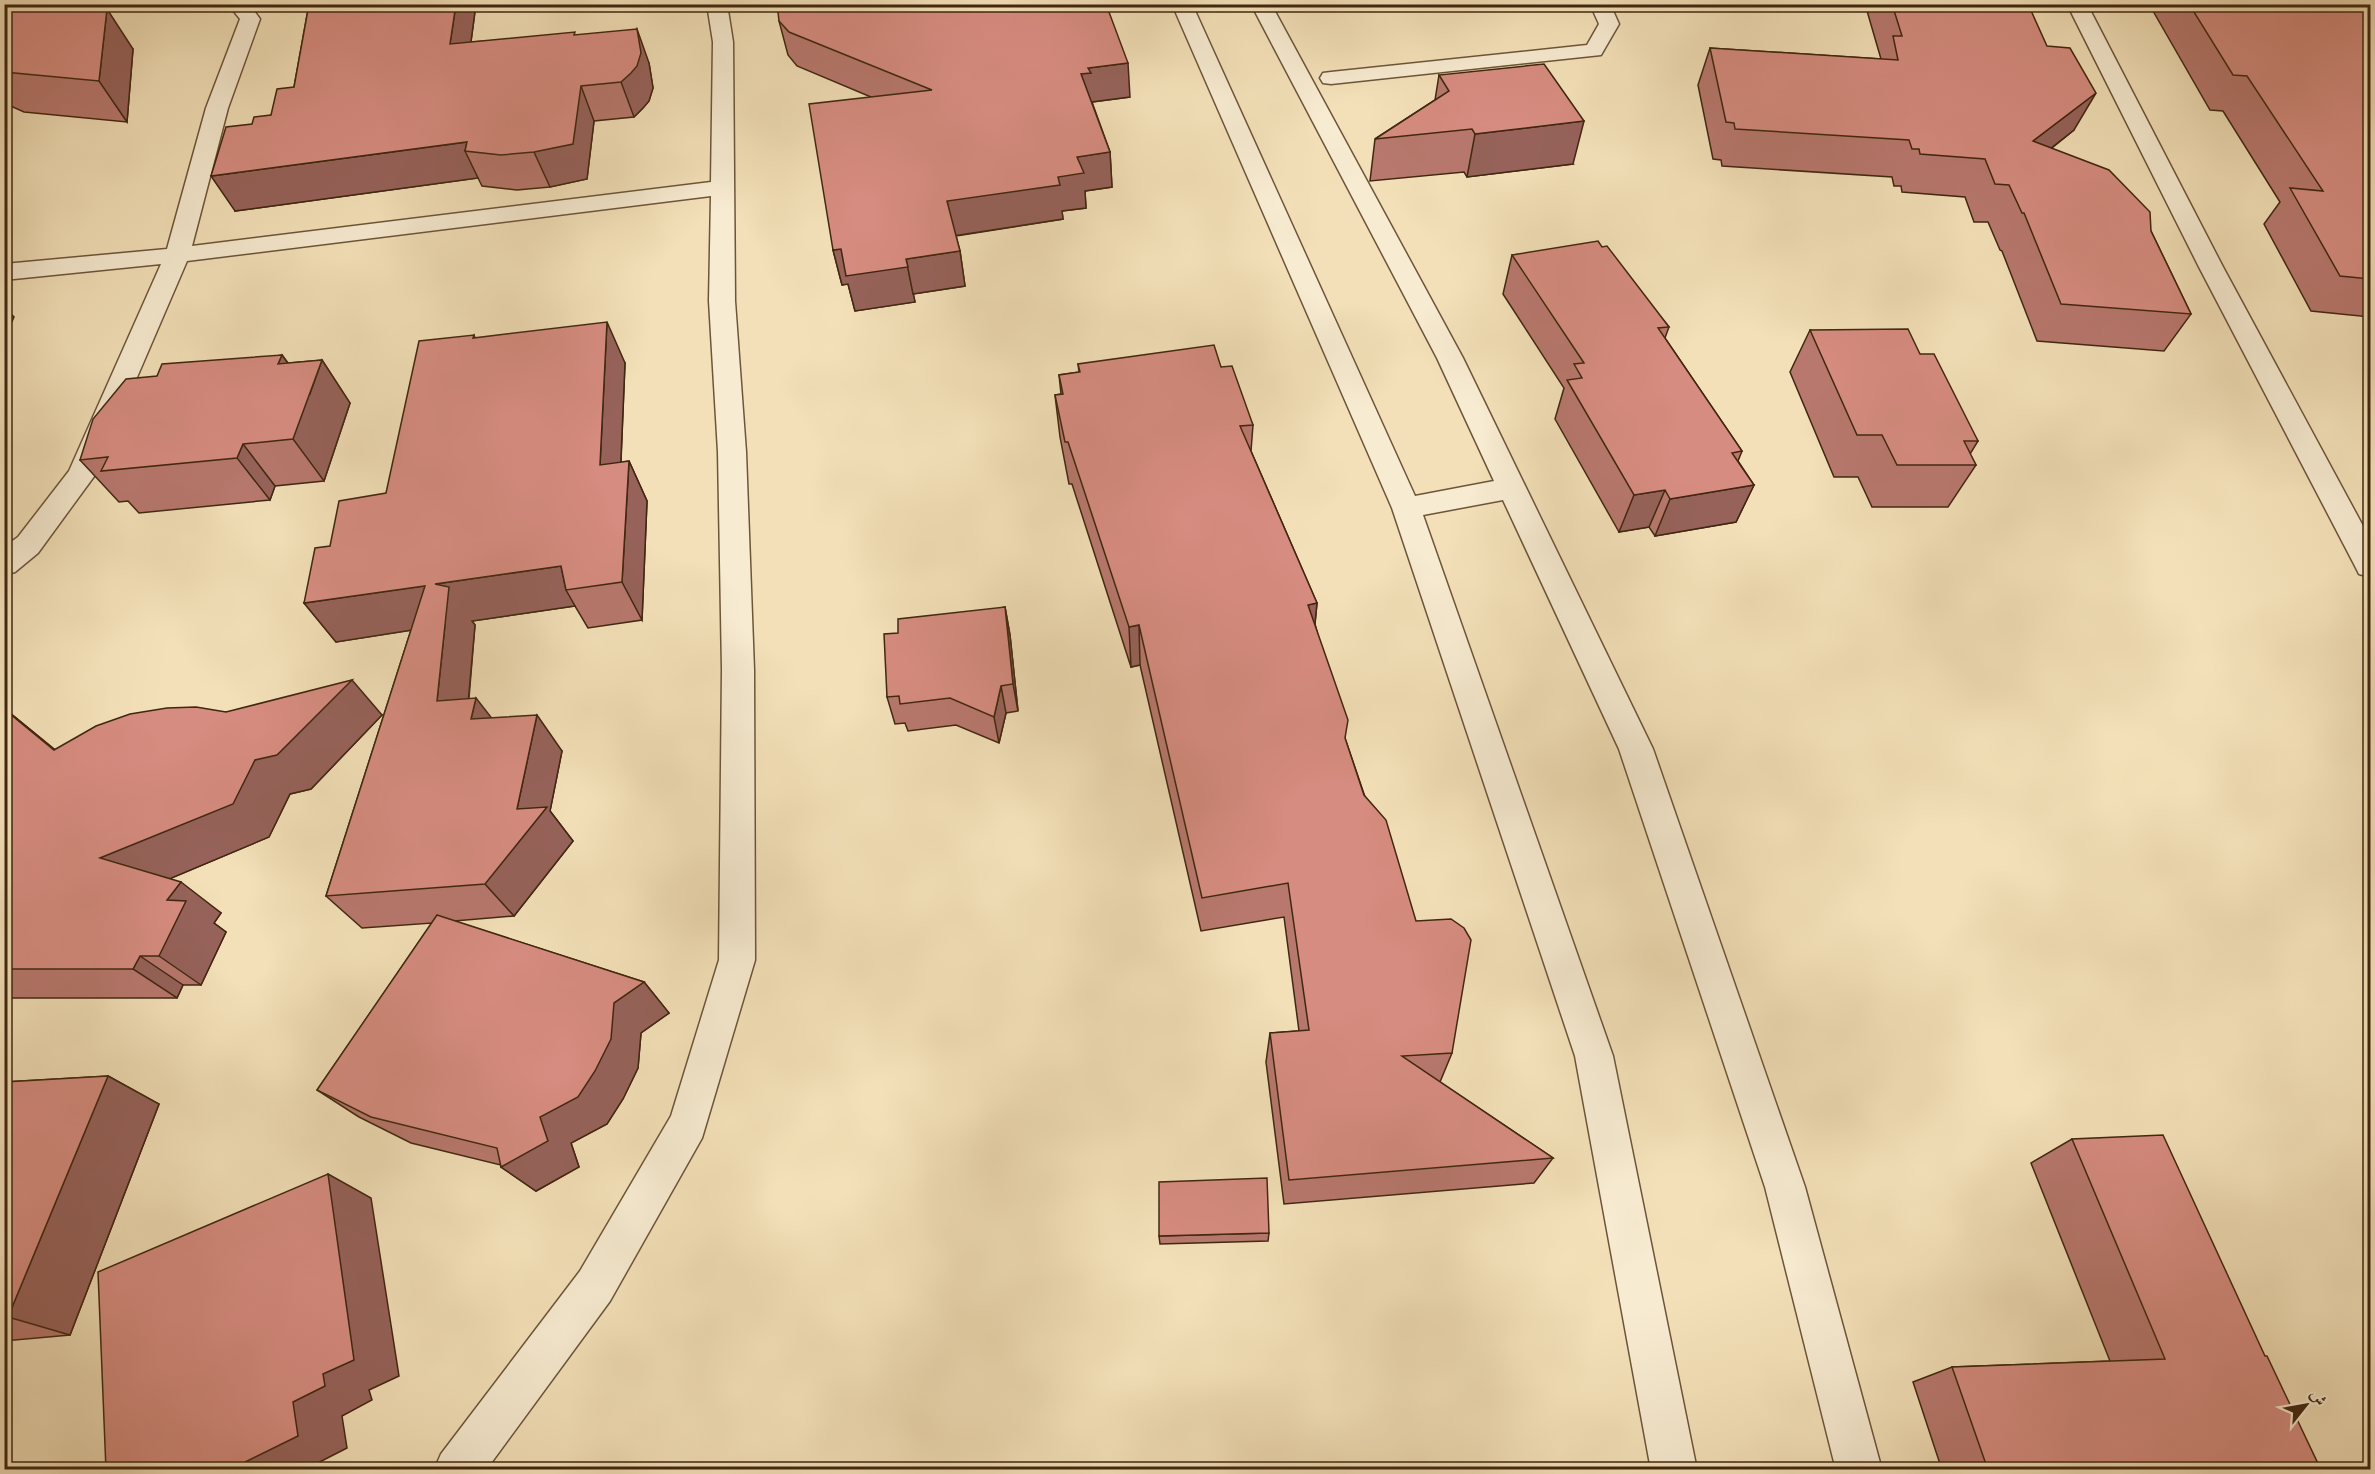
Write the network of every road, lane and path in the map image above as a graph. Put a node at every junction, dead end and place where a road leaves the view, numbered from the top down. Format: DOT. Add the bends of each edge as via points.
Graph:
graph roads {
  1 [pos="238,4"];
  2 [pos="717,4"];
  3 [pos="1182,4"];
  4 [pos="1261,4"];
  5 [pos="1600,4"];
  6 [pos="2077,4"];
  7 [pos="1330,78"];
  8 [pos="722,188"];
  9 [pos="177,255"];
  10 [pos="4,272"];
  11 [pos="1512,488"];
  12 [pos="1406,508"];
  13 [pos="4,564"];
  14 [pos="2370,566"];
  15 [pos="457,1470"];
  16 [pos="1674,1470"];
  17 [pos="1859,1470"];
  1 -- 9 [label="street" via="250,19 218,108"];
  2 -- 8 [label="street" via="723,42"];
  3 -- 12 [label="street"];
  4 -- 11 [label="street" via="1450,358"];
  5 -- 7 [label="street" via="1609,24 1594,51"];
  6 -- 14 [label="street"];
  8 -- 9 [label="street"];
  8 -- 15 [label="street" via="722,301 732,452 738,670 737,960 688,1124 595,1286"];
  9 -- 10 [label="street"];
  9 -- 13 [label="street" via="81,475 28,545"];
  11 -- 12 [label="street"];
  11 -- 17 [label="street" via="1636,749 1785,1187"];
  12 -- 16 [label="street" via="1594,1056"];
}
